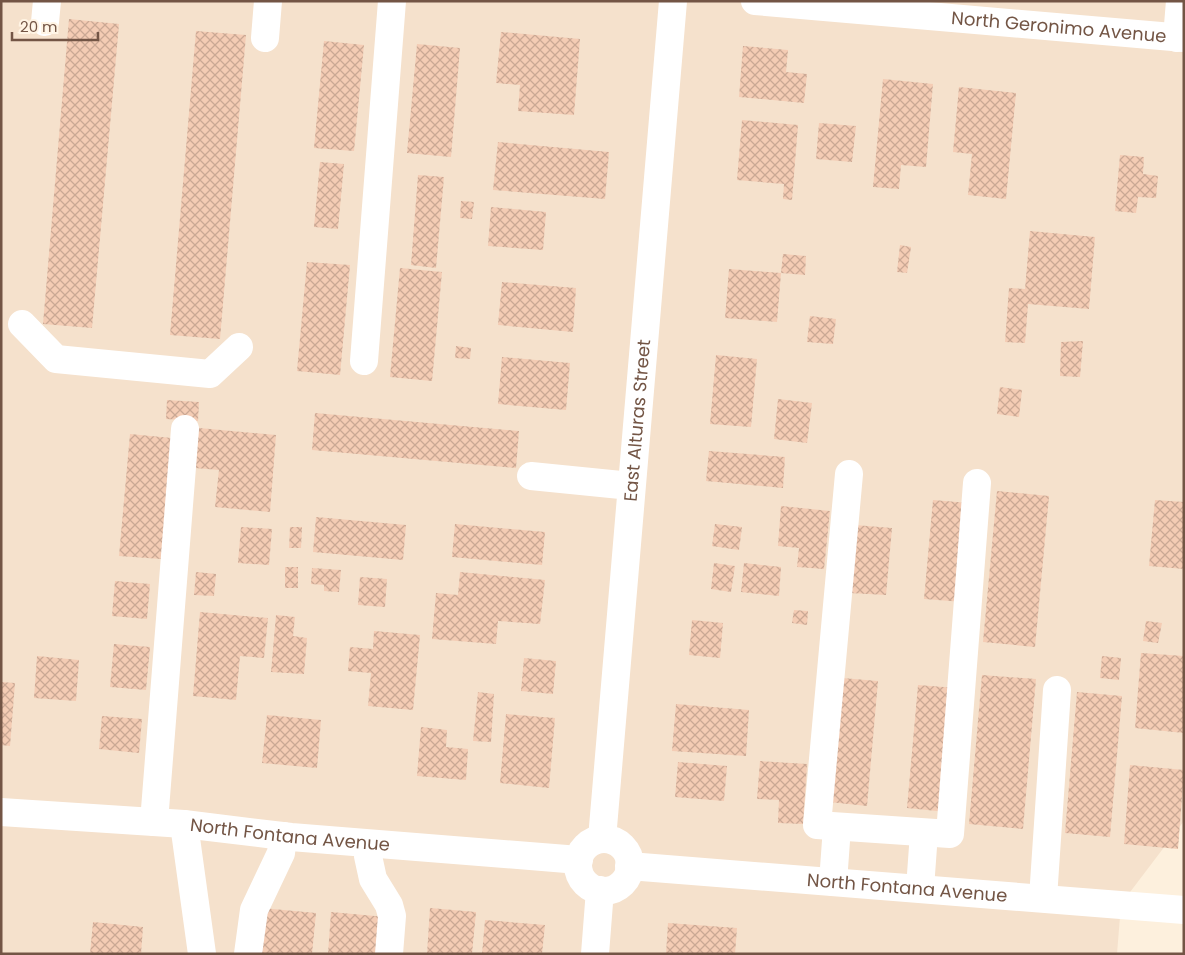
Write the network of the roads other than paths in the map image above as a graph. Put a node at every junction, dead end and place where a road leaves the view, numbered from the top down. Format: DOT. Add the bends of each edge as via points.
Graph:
graph roads {
  1 [pos="268,1"];
  2 [pos="392,1"];
  3 [pos="673,1"];
  4 [pos="755,1"];
  5 [pos="1180,1"];
  6 [pos="939,9"];
  7 [pos="1008,12"];
  8 [pos="264,38"];
  9 [pos="1181,38"];
  10 [pos="22,324"];
  11 [pos="239,347"];
  12 [pos="364,362"];
  13 [pos="185,429"];
  14 [pos="849,474"];
  15 [pos="531,476"];
  16 [pos="977,483"];
  17 [pos="631,486"];
  18 [pos="1056,690"];
  19 [pos="1,812"];
  20 [pos="154,822"];
  21 [pos="184,824"];
  22 [pos="836,826"];
  23 [pos="924,833"];
  24 [pos="283,836"];
  25 [pos="602,839"];
  26 [pos="370,844"];
  27 [pos="578,860"];
  28 [pos="629,866"];
  29 [pos="833,882"];
  30 [pos="920,888"];
  31 [pos="600,890"];
  32 [pos="1043,898"];
  33 [pos="1184,910"];
  34 [pos="202,954"];
  35 [pos="248,954"];
  36 [pos="389,954"];
  37 [pos="595,954"];
  1 -- 8 [label="street"];
  2 -- 12 [label="street"];
  3 -- 17 [label="street, East Alturas Street"];
  4 -- 6 [label="street, North Geronimo Avenue"];
  5 -- 9 [label="street"];
  6 -- 7 [label="street, North Geronimo Avenue"];
  7 -- 9 [label="street, North Geronimo Avenue"];
  10 -- 11 [label="street" via="56,359 210,374"];
  13 -- 20 [label="street"];
  14 -- 22 [label="street" via="817,825"];
  15 -- 17 [label="street"];
  16 -- 23 [label="street" via="950,834"];
  17 -- 25 [label="street, East Alturas Street"];
  18 -- 32 [label="street"];
  19 -- 20 [label="street, North Fontana Avenue"];
  20 -- 21 [label="street, North Fontana Avenue"];
  21 -- 24 [label="street, North Fontana Avenue"];
  21 -- 34 [label="street"];
  22 -- 23 [label="street"];
  22 -- 29 [label="street"];
  23 -- 30 [label="street"];
  24 -- 26 [label="street, North Fontana Avenue"];
  24 -- 35 [label="street" via="281,853 254,910"];
  25 -- 27 [label="street" via="586,846"];
  25 -- 28 [label="street" via="623,847"];
  26 -- 27 [label="street, North Fontana Avenue"];
  26 -- 36 [label="street" via="368,856 373,879 392,916"];
  27 -- 31 [label="street" via="585,882"];
  28 -- 29 [label="street, North Fontana Avenue"];
  28 -- 31 [label="street" via="618,886"];
  29 -- 30 [label="street, North Fontana Avenue"];
  30 -- 32 [label="street, North Fontana Avenue"];
  31 -- 37 [label="street"];
  32 -- 33 [label="street, North Fontana Avenue"];
}
